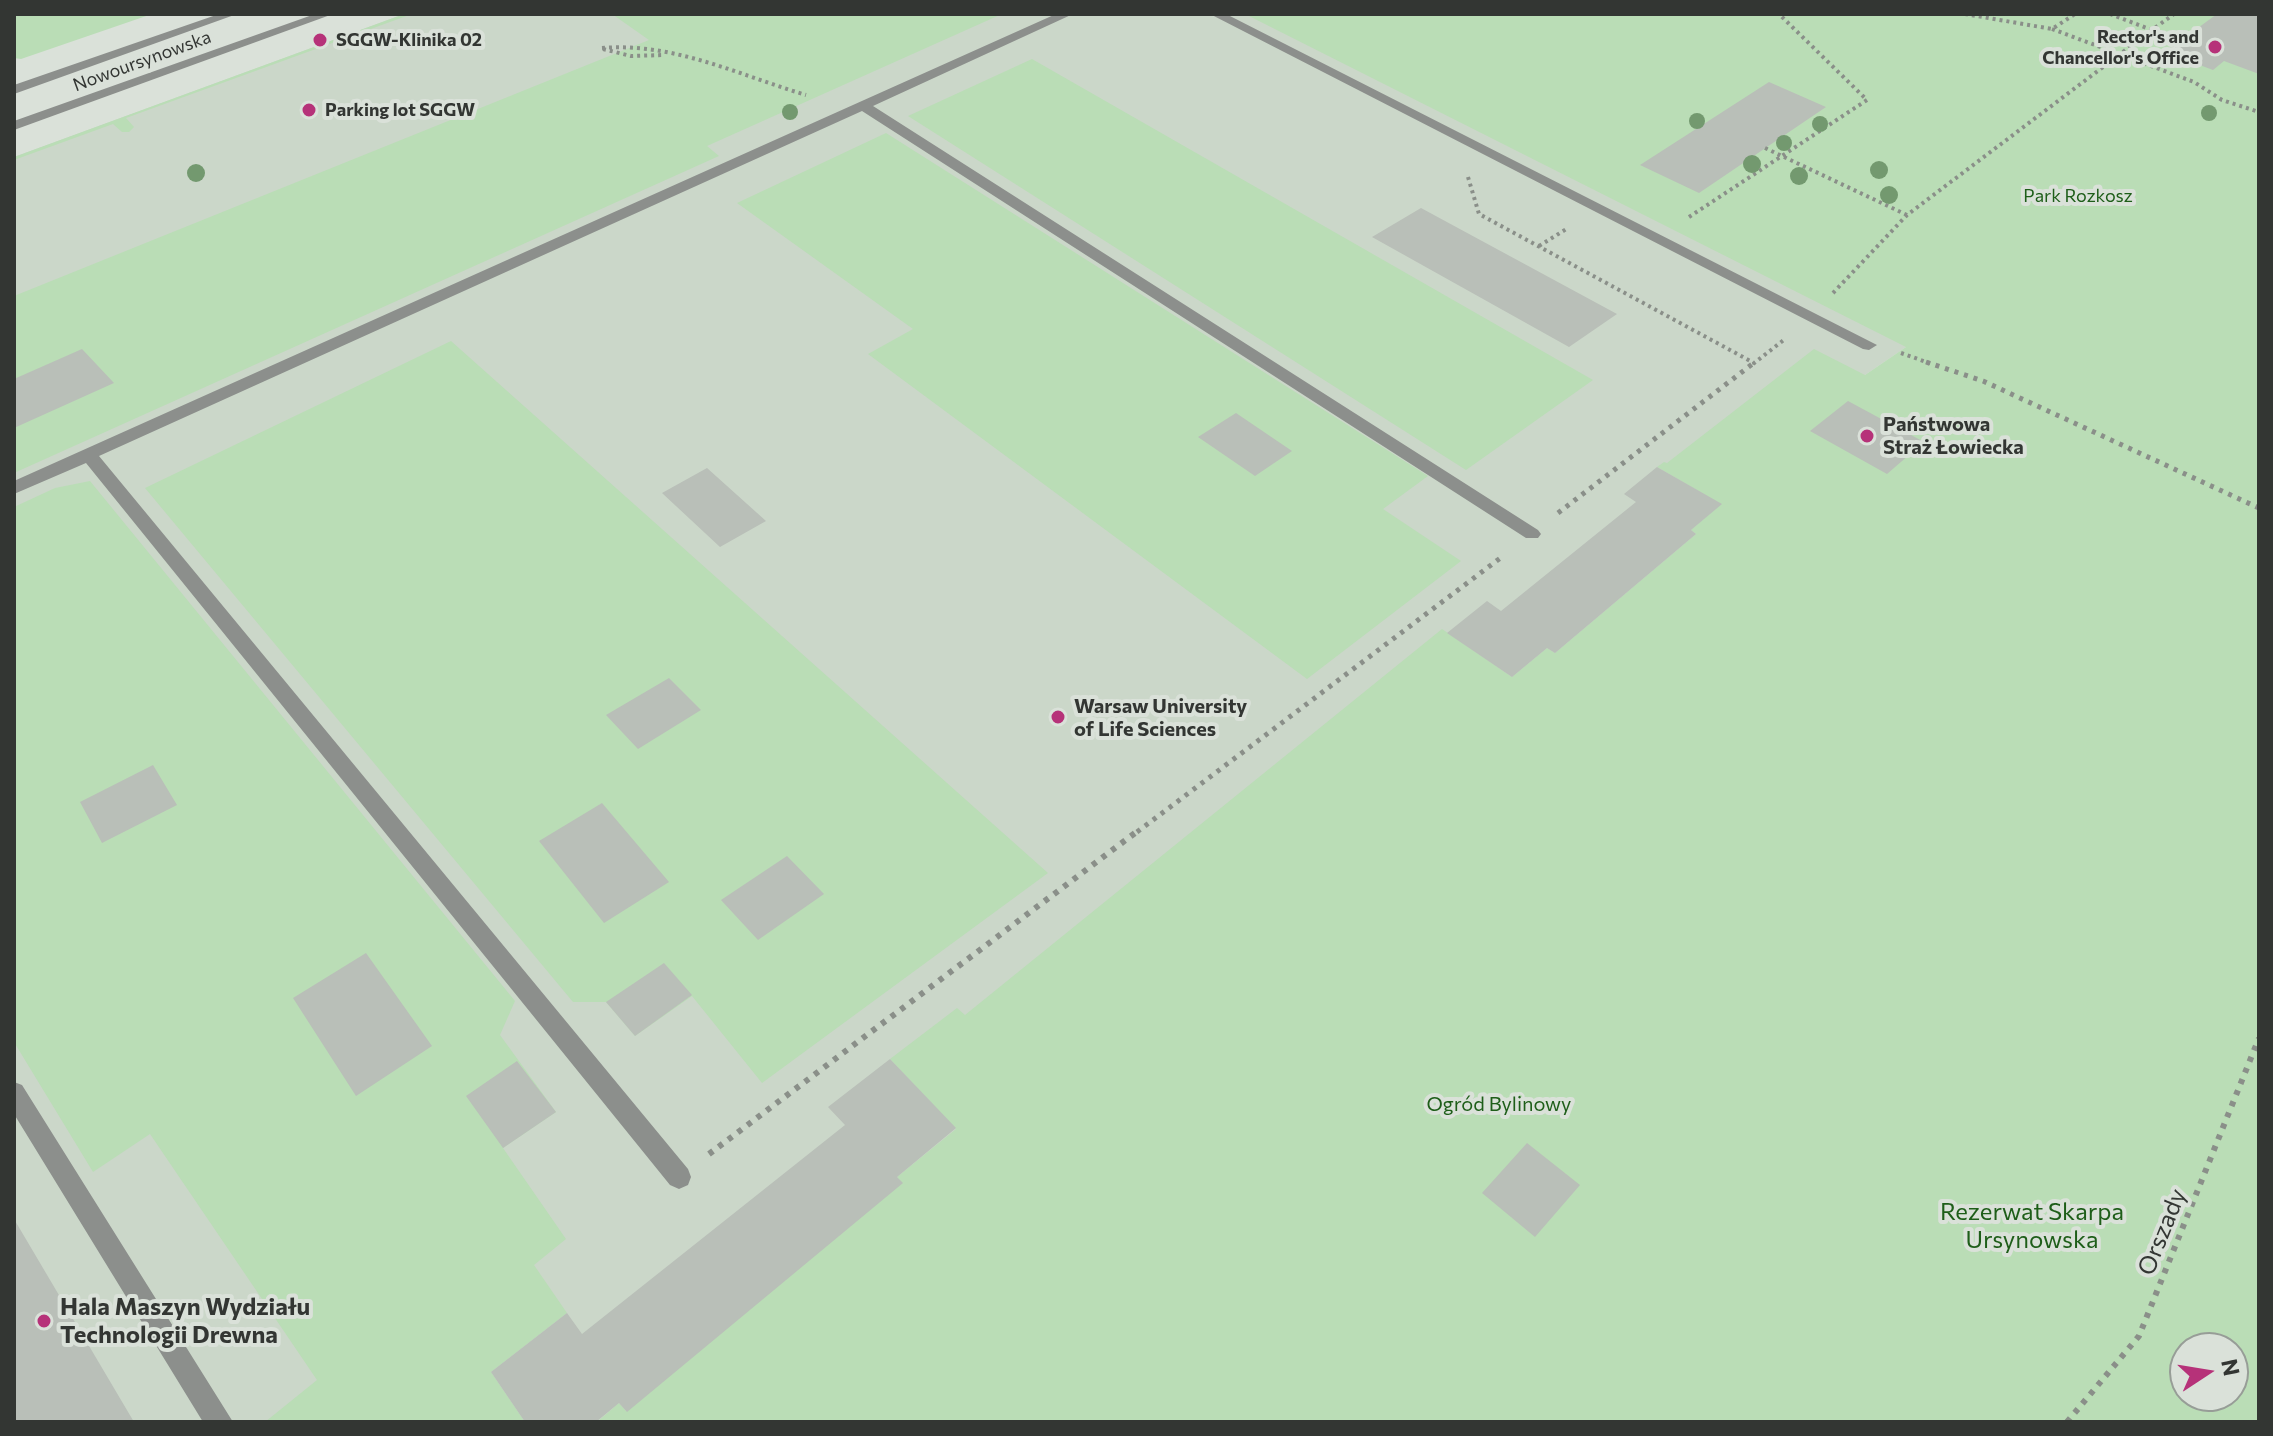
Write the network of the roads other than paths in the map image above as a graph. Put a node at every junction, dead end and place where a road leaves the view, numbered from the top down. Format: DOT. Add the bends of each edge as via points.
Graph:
graph roads {
  1 [pos="231,14"];
  2 [pos="327,14"];
  3 [pos="1067,14"];
  4 [pos="1216,14"];
  5 [pos="14,90"];
  6 [pos="862,105"];
  7 [pos="14,126"];
  8 [pos="1869,345"];
  9 [pos="88,454"];
  10 [pos="14,488"];
  11 [pos="1532,534"];
  12 [pos="14,1093"];
  13 [pos="679,1177"];
  14 [pos="219,1422"];
  1 -- 5 [label="street, Nowoursynowska"];
  2 -- 7 [label="street, Nowoursynowska"];
  3 -- 6 [label="street"];
  4 -- 8 [label="street"];
  6 -- 9 [label="street"];
  6 -- 11 [label="street"];
  9 -- 10 [label="street"];
  9 -- 13 [label="street"];
  12 -- 14 [label="street"];
}
